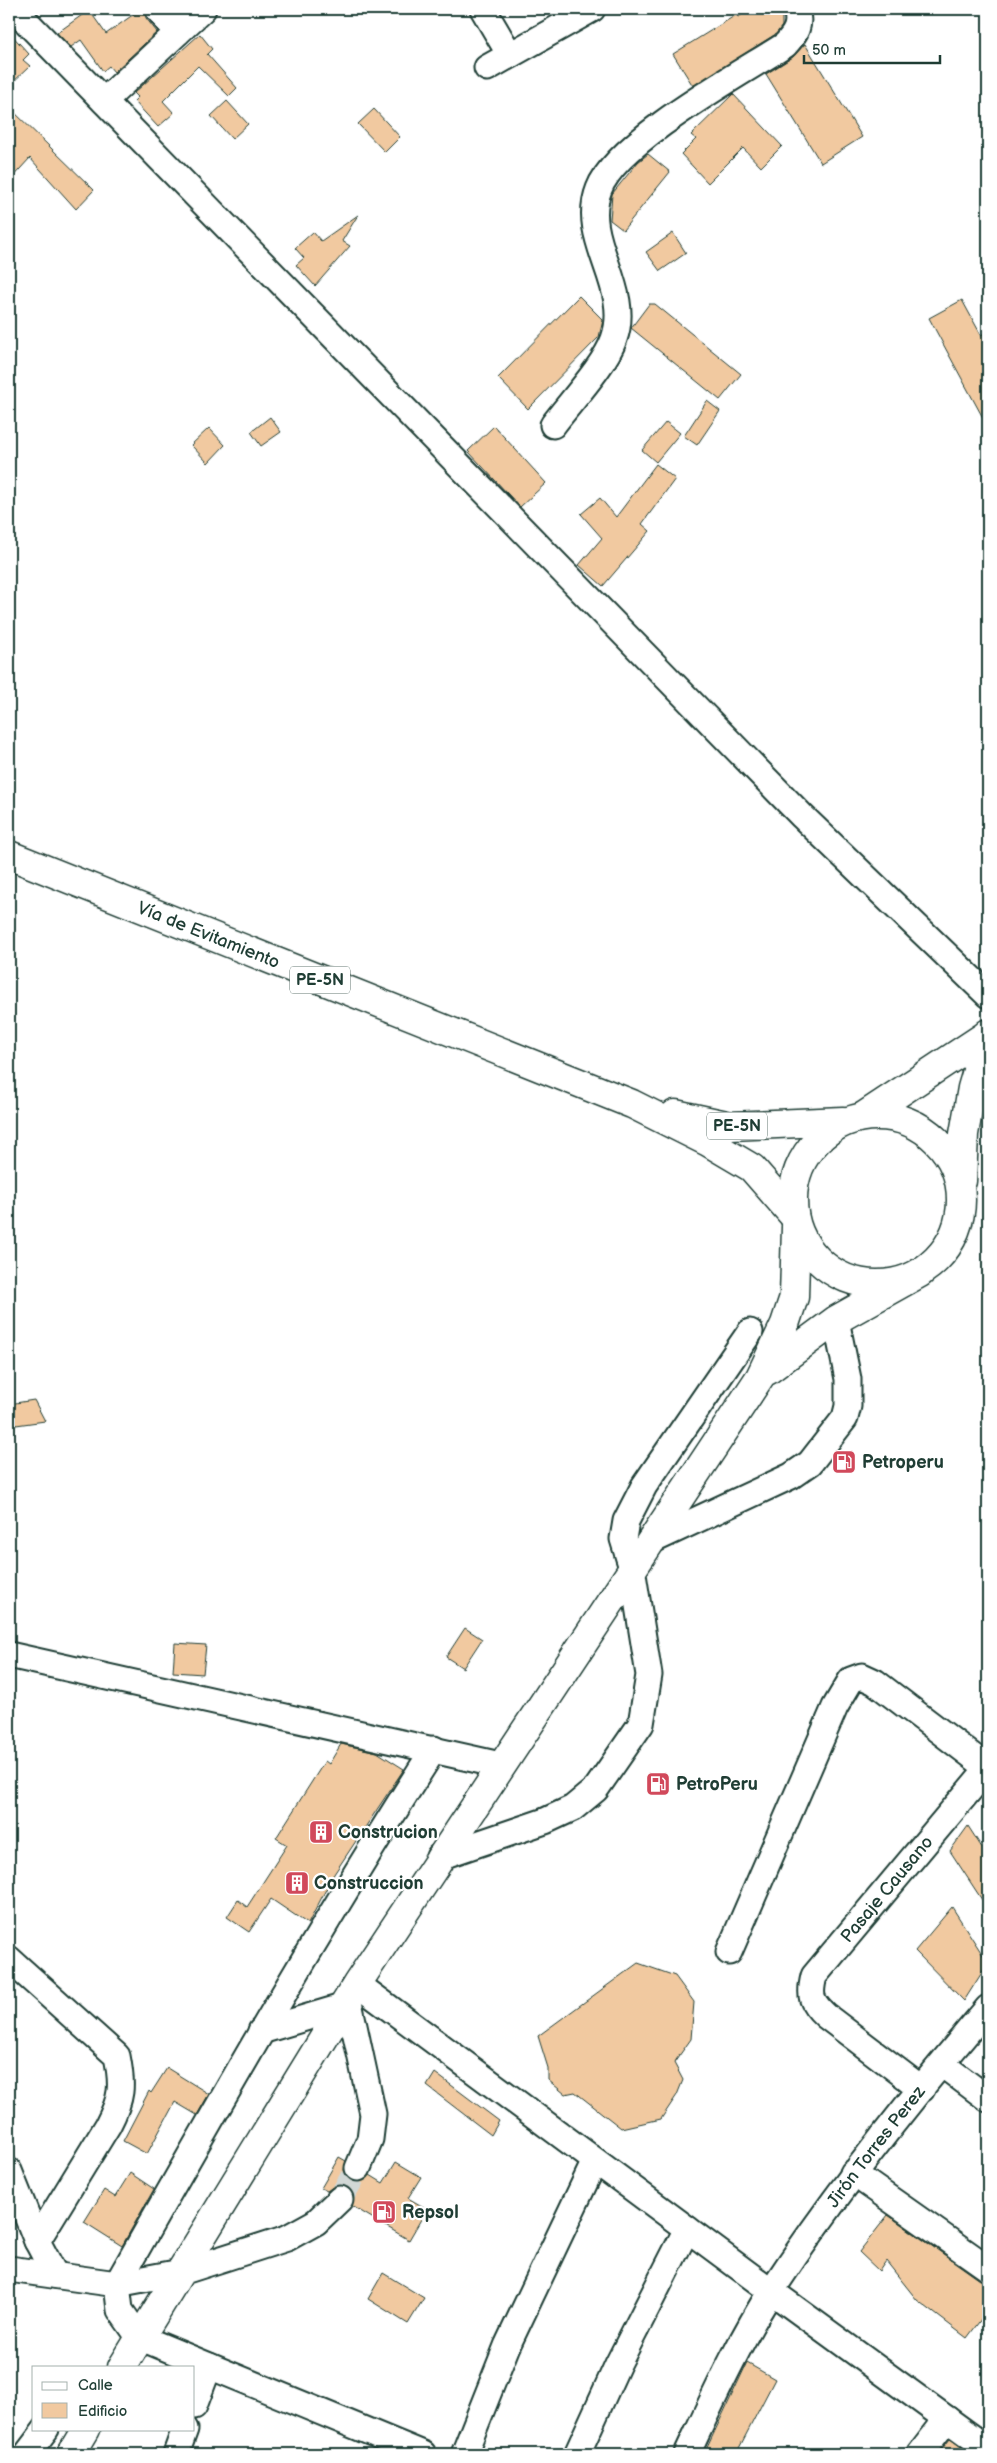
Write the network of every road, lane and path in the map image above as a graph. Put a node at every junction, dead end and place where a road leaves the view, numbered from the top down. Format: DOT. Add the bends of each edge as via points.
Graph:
graph roads {
  1 [pos="14,9"];
  2 [pos="158,9"];
  3 [pos="203,9"];
  4 [pos="483,9"];
  5 [pos="592,9"];
  6 [pos="796,9"];
  7 [pos="177,32"];
  8 [pos="510,55"];
  9 [pos="487,68"];
  10 [pos="104,101"];
  11 [pos="553,425"];
  12 [pos="9,855"];
  13 [pos="988,995"];
  14 [pos="988,1034"];
  15 [pos="632,1104"];
  16 [pos="854,1119"];
  17 [pos="961,1200"];
  18 [pos="795,1221"];
  19 [pos="920,1273"];
  20 [pos="836,1320"];
  21 [pos="750,1332"];
  22 [pos="760,1377"];
  23 [pos="650,1542"];
  24 [pos="632,1568"];
  25 [pos="9,1655"];
  26 [pos="434,1749"];
  27 [pos="500,1765"];
  28 [pos="988,1768"];
  29 [pos="439,1858"];
  30 [pos="729,1952"];
  31 [pos="9,1959"];
  32 [pos="349,1996"];
  33 [pos="988,2008"];
  34 [pos="261,2031"];
  35 [pos="943,2065"];
  36 [pos="922,2088"];
  37 [pos="988,2099"];
  38 [pos="595,2161"];
  39 [pos="358,2168"];
  40 [pos="9,2171"];
  41 [pos="853,2174"];
  42 [pos="340,2199"];
  43 [pos="687,2229"];
  44 [pos="36,2241"];
  45 [pos="988,2268"];
  46 [pos="9,2269"];
  47 [pos="181,2272"];
  48 [pos="55,2275"];
  49 [pos="118,2284"];
  50 [pos="771,2291"];
  51 [pos="139,2337"];
  52 [pos="123,2366"];
  53 [pos="208,2366"];
  54 [pos="195,2403"];
  55 [pos="947,2419"];
  56 [pos="45,2430"];
  57 [pos="85,2430"];
  58 [pos="185,2430"];
  59 [pos="988,2449"];
  60 [pos="27,2454"];
  61 [pos="71,2454"];
  62 [pos="176,2454"];
  63 [pos="423,2454"];
  64 [pos="464,2454"];
  65 [pos="577,2454"];
  66 [pos="687,2454"];
  67 [pos="920,2454"];
  1 -- 10 [label="street"];
  2 -- 7 [label="street"];
  3 -- 7 [label="street"];
  4 -- 8 [label="street"];
  5 -- 8 [label="street"];
  6 -- 11 [label="street" via="797,32 785,45 651,131 614,165 599,188 593,211 597,237 618,300 618,322 614,340"];
  7 -- 10 [label="street"];
  8 -- 9 [label="street"];
  10 -- 13 [label="street" via="802,816"];
  12 -- 15 [label="main road, Vía de Evitamiento / PE-5N"];
  14 -- 16 [label="main road"];
  14 -- 17 [label="main road" via="972,1088 964,1134"];
  15 -- 16 [label="main road, Vía de Evitamiento / PE-5N" via="731,1126"];
  15 -- 18 [label="main road, Vía de Evitamiento / PE-5N" via="752,1168"];
  16 -- 17 [label="main road" via="893,1116 928,1133 942,1146 956,1172"];
  16 -- 18 [label="main road" via="820,1136 802,1159 793,1186"];
  17 -- 19 [label="main road" via="958,1222 950,1242 937,1260"];
  18 -- 19 [label="main road" via="808,1249 825,1267 847,1279 872,1284 897,1282"];
  18 -- 22 [label="main road" via="794,1297"];
  19 -- 20 [label="main road"];
  20 -- 22 [label="main road"];
  20 -- 23 [label="street" via="848,1379 848,1406 845,1418 810,1464"];
  21 -- 24 [label="street" via="634,1502 626,1520 623,1539"];
  22 -- 23 [label="main road"];
  23 -- 24 [label="main road"];
  24 -- 27 [label="main road"];
  24 -- 29 [label="street" via="649,1676 641,1724 596,1789 573,1808"];
  25 -- 26 [label="street"];
  26 -- 27 [label="street"];
  26 -- 34 [label="street"];
  27 -- 29 [label="main road"];
  28 -- 30 [label="street" via="875,1682 862,1676 851,1680 835,1707"];
  28 -- 36 [label="street, Pasaje Causano" via="814,1976 810,1992 814,2005 826,2016"];
  29 -- 32 [label="main road"];
  31 -- 44 [label="street" via="117,2056 122,2080 118,2106 108,2125"];
  32 -- 34 [label="street"];
  32 -- 38 [label="street"];
  32 -- 39 [label="street" via="373,2114 370,2138"];
  32 -- 47 [label="main road"];
  33 -- 35 [label="street, Jirón Torres Perez"];
  34 -- 49 [label="street"];
  35 -- 36 [label="street, Jirón Torres Perez"];
  35 -- 37 [label="street"];
  36 -- 41 [label="street, Jirón Torres Perez"];
  38 -- 43 [label="street"];
  38 -- 64 [label="street" via="507,2346"];
  40 -- 44 [label="street"];
  41 -- 45 [label="street"];
  41 -- 50 [label="street, Jirón Torres Perez"];
  42 -- 47 [label="street" via="316,2222 287,2238"];
  43 -- 50 [label="street"];
  43 -- 65 [label="street" via="618,2364"];
  44 -- 48 [label="street"];
  46 -- 48 [label="street"];
  47 -- 49 [label="street"];
  47 -- 51 [label="main road"];
  48 -- 49 [label="street"];
  49 -- 51 [label="street" via="120,2310"];
  50 -- 55 [label="street"];
  50 -- 66 [label="street, Jirón Torres Perez" via="720,2384"];
  51 -- 52 [label="main road"];
  51 -- 53 [label="street"];
  53 -- 54 [label="street"];
  53 -- 63 [label="street"];
  55 -- 59 [label="street"];
  55 -- 67 [label="street"];
  56 -- 60 [label="street"];
  57 -- 61 [label="main road"];
  58 -- 62 [label="street"];
}
